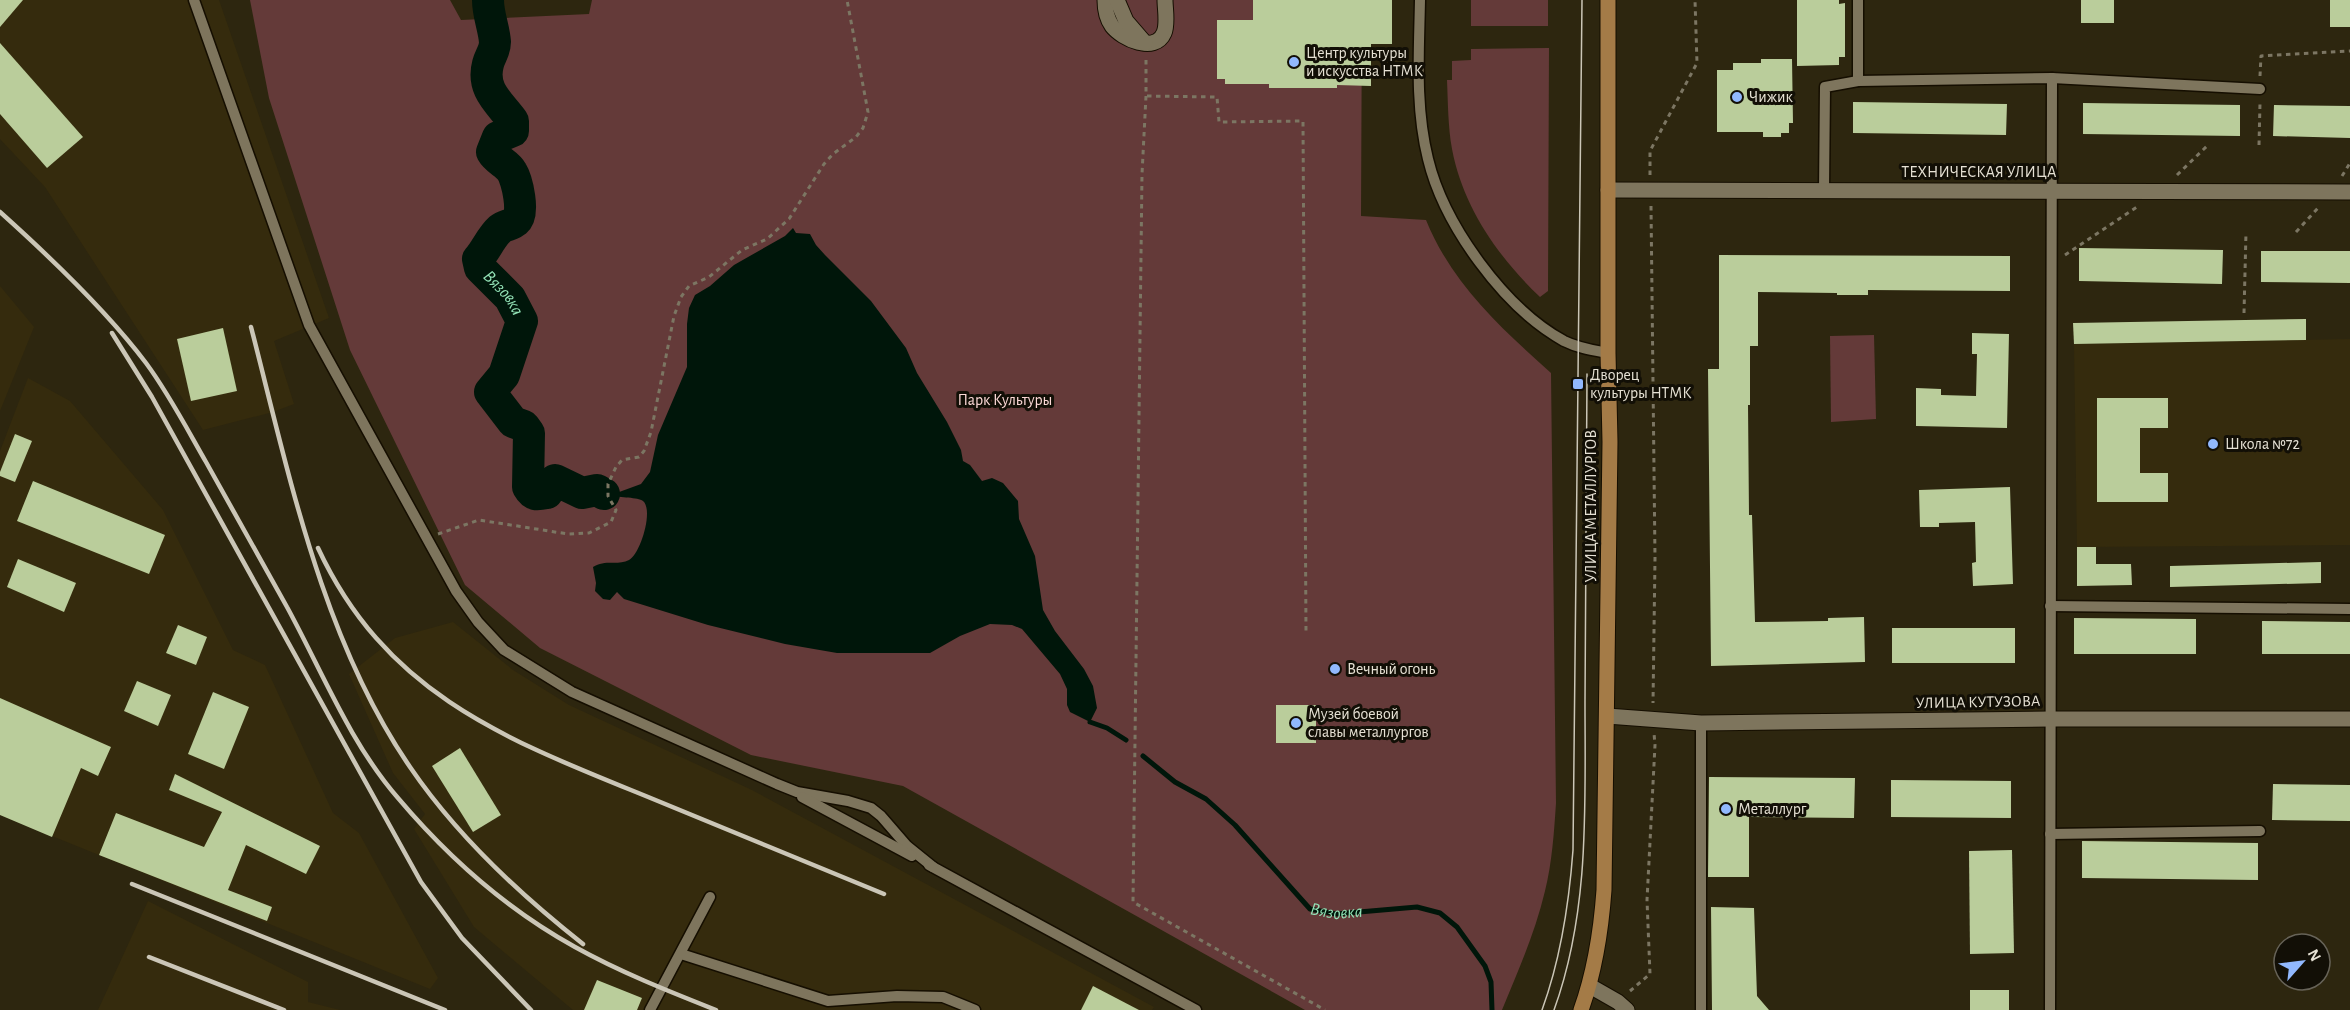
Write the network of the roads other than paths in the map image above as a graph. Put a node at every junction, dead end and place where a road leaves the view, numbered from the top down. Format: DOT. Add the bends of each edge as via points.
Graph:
graph roads {
  1 [pos="194,0"];
  2 [pos="1105,0"];
  3 [pos="1117,0"];
  4 [pos="1165,0"];
  5 [pos="1420,0"];
  6 [pos="1608,0"];
  7 [pos="1858,0"];
  8 [pos="1145,43"];
  9 [pos="2052,78"];
  10 [pos="1858,81"];
  11 [pos="2260,89"];
  12 [pos="1608,190"];
  13 [pos="1824,190"];
  14 [pos="2053,190"];
  15 [pos="2350,192"];
  16 [pos="1608,353"];
  17 [pos="2050,606"];
  18 [pos="2350,609"];
  19 [pos="1607,716"];
  20 [pos="2050,718"];
  21 [pos="2350,720"];
  22 [pos="1701,723"];
  23 [pos="777,784"];
  24 [pos="2260,831"];
  25 [pos="2050,834"];
  26 [pos="933,867"];
  27 [pos="710,897"];
  28 [pos="681,954"];
  29 [pos="1590,986"];
  30 [pos="1622,1006"];
  31 [pos="650,1010"];
  32 [pos="975,1010"];
  33 [pos="1196,1010"];
  34 [pos="1581,1010"];
  35 [pos="1701,1010"];
  36 [pos="2050,1010"];
  1 -- 23 [label="lane" via="309,325 456,591 478,622 504,650 572,692"];
  2 -- 8 [label="street" via="1113,27 1123,37"];
  3 -- 8 [label="street" via="1126,21"];
  4 -- 8 [label="street" via="1165,31 1154,42"];
  5 -- 16 [label="lane" via="1423,135 1436,184 1452,218 1486,269 1534,320 1565,341"];
  6 -- 12 [label="main road, УЛИЦА МЕТАЛЛУРГОВ"];
  7 -- 10 [label="lane"];
  9 -- 10 [label="lane"];
  9 -- 11 [label="lane"];
  9 -- 14 [label="lane"];
  10 -- 13 [label="lane" via="1825,87"];
  12 -- 13 [label="street, ТЕХНИЧЕСКАЯ УЛИЦА"];
  12 -- 16 [label="main road, УЛИЦА МЕТАЛЛУРГОВ"];
  13 -- 14 [label="street, ТЕХНИЧЕСКАЯ УЛИЦА"];
  14 -- 15 [label="street, ТЕХНИЧЕСКАЯ УЛИЦА"];
  14 -- 17 [label="lane"];
  16 -- 19 [label="main road, УЛИЦА МЕТАЛЛУРГОВ"];
  17 -- 18 [label="lane"];
  17 -- 20 [label="lane"];
  19 -- 22 [label="street, УЛИЦА КУТУЗОВА"];
  19 -- 29 [label="main road, УЛИЦА МЕТАЛЛУРГОВ" via="1604,890 1598,953"];
  20 -- 21 [label="street, УЛИЦА КУТУЗОВА"];
  20 -- 22 [label="street, УЛИЦА КУТУЗОВА"];
  20 -- 25 [label="lane"];
  22 -- 35 [label="lane"];
  23 -- 26 [label="lane"];
  23 -- 26 [label="lane" via="871,808 906,846"];
  24 -- 25 [label="lane"];
  25 -- 36 [label="lane"];
  26 -- 33 [label="lane"];
  27 -- 28 [label="lane"];
  28 -- 31 [label="lane"];
  28 -- 32 [label="lane" via="828,1001 943,997"];
  29 -- 30 [label="street"];
  29 -- 34 [label="main road, УЛИЦА МЕТАЛЛУРГОВ"];
}
